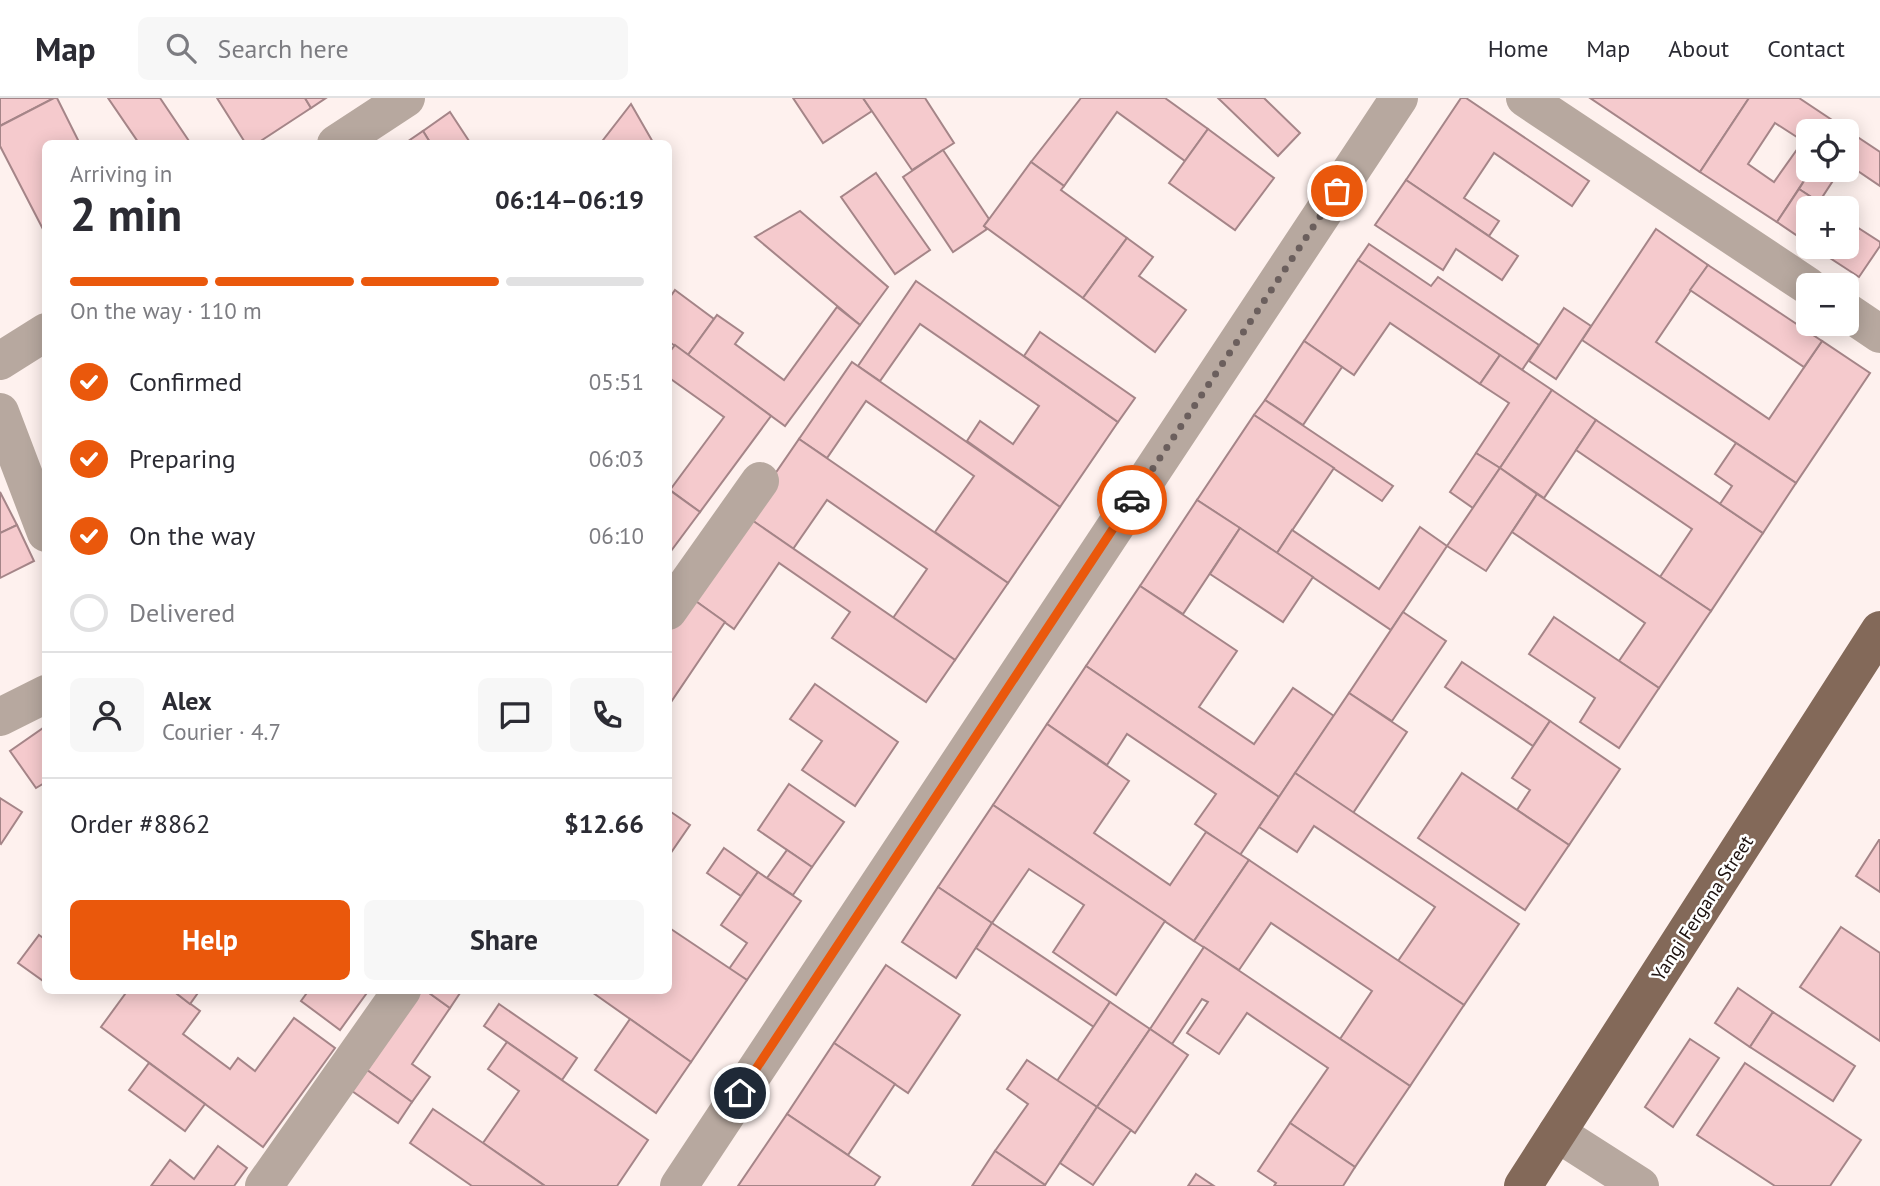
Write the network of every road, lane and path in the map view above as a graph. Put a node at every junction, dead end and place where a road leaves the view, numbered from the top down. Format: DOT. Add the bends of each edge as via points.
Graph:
graph roads {
  1 [pos="406,98"];
  2 [pos="1399,98"];
  3 [pos="1525,98"];
  4 [pos="342,140"];
  5 [pos="1796,278"];
  6 [pos="1859,320"];
  7 [pos="1880,334"];
  8 [pos="42,335"];
  9 [pos="0,361"];
  10 [pos="0,412"];
  11 [pos="760,481"];
  12 [pos="42,522"];
  13 [pos="672,605"];
  14 [pos="1880,630"];
  15 [pos="42,696"];
  16 [pos="0,718"];
  17 [pos="399,994"];
  18 [pos="1558,1133"];
  19 [pos="283,1177"];
  20 [pos="679,1186"];
  21 [pos="1523,1186"];
  22 [pos="1640,1186"];
  1 -- 4 [label="street"];
  2 -- 20 [label="street"];
  3 -- 5 [label="street"];
  6 -- 7 [label="street"];
  8 -- 9 [label="street"];
  10 -- 12 [label="street"];
  11 -- 13 [label="street"];
  14 -- 18 [label="main road, Yangi Fergana Street"];
  15 -- 16 [label="street"];
  17 -- 19 [label="street"];
  18 -- 21 [label="main road, Yangi Fergana Street"];
  18 -- 22 [label="street"];
}
